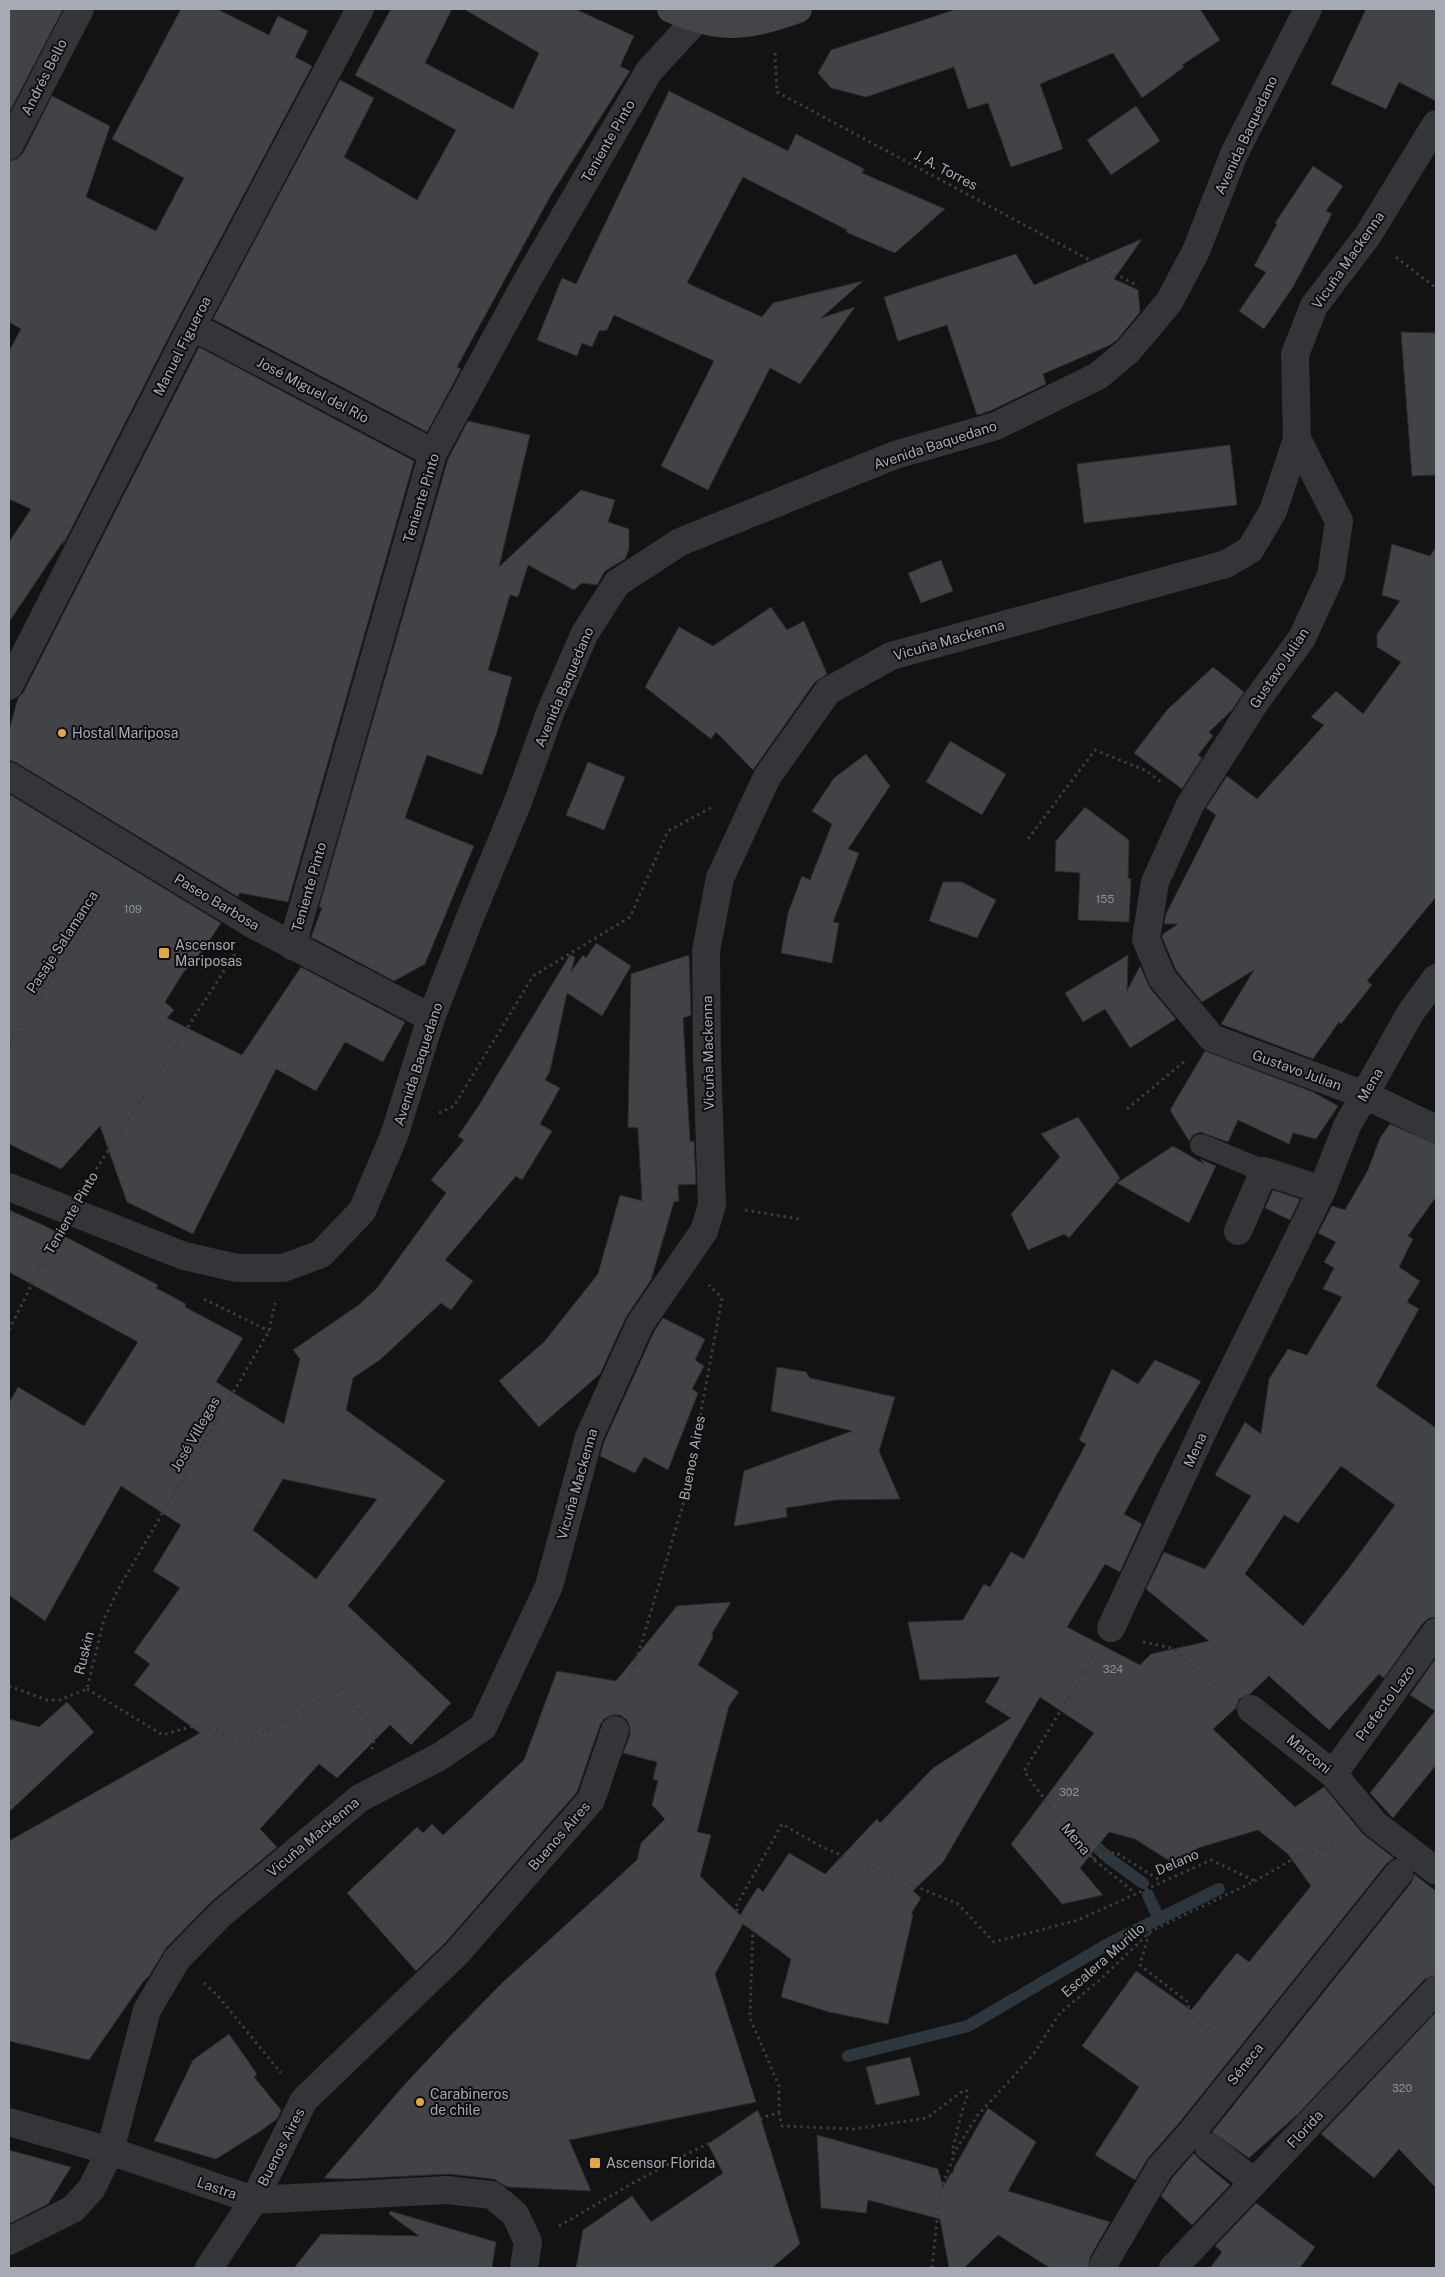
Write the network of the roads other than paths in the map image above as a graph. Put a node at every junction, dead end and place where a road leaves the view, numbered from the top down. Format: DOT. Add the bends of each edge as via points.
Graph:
graph roads {
  1 [pos="80,9"];
  2 [pos="360,9"];
  3 [pos="671,9"];
  4 [pos="1308,9"];
  5 [pos="785,13"];
  6 [pos="698,14"];
  7 [pos="1436,124"];
  8 [pos="9,146"];
  9 [pos="192,326"];
  10 [pos="1297,439"];
  11 [pos="433,453"];
  12 [pos="9,686"];
  13 [pos="9,776"];
  14 [pos="292,946"];
  15 [pos="1436,978"];
  16 [pos="432,1018"];
  17 [pos="1365,1095"];
  18 [pos="1436,1129"];
  19 [pos="1201,1146"];
  20 [pos="1264,1171"];
  21 [pos="9,1187"];
  22 [pos="1322,1190"];
  23 [pos="1238,1231"];
  24 [pos="1111,1628"];
  25 [pos="1436,1632"];
  26 [pos="1251,1708"];
  27 [pos="615,1730"];
  28 [pos="1333,1774"];
  29 [pos="1436,1871"];
  30 [pos="1399,1873"];
  31 [pos="1436,1990"];
  32 [pos="9,2122"];
  33 [pos="1210,2147"];
  34 [pos="110,2151"];
  35 [pos="1254,2182"];
  36 [pos="254,2200"];
  37 [pos="9,2241"];
  38 [pos="526,2255"];
  39 [pos="1103,2265"];
  40 [pos="209,2268"];
  41 [pos="1173,2268"];
  1 -- 8 [label="street, Andrés Bello"];
  2 -- 9 [label="street, Manuel Figueroa"];
  3 -- 6 [label="main road"];
  4 -- 16 [label="street, Avenida Baquedano" via="1234,154 1196,251 1169,302 1128,351 1098,376 996,426 895,455 680,542 618,583 585,633 550,713"];
  5 -- 6 [label="main road" via="734,26"];
  6 -- 11 [label="street, Teniente Pinto" via="649,71 528,278"];
  7 -- 10 [label="street, Vicuña Mackenna" via="1368,235 1314,306 1294,354"];
  9 -- 11 [label="street, José Miguel del Río"];
  9 -- 12 [label="street, Manuel Figueroa"];
  10 -- 17 [label="street, Gustavo Julian" via="1339,521 1331,574 1302,638 1254,704 1190,805 1155,882 1146,940 1162,978 1212,1038"];
  10 -- 34 [label="street, Vicuña Mackenna" via="1273,511 1250,550 1226,564 891,656 828,691 767,777 720,878 706,951 712,1205 704,1231 640,1324 589,1436 548,1586 483,1727 439,1758 360,1798 220,1914 177,1959 147,2010"];
  11 -- 14 [label="street, Teniente Pinto"];
  13 -- 14 [label="street, Paseo Barbosa"];
  14 -- 16 [label="street, Paseo Barbosa"];
  15 -- 17 [label="street, Mena" via="1411,1012"];
  16 -- 21 [label="street, Avenida Baquedano" via="394,1136 362,1211 321,1254 282,1268 237,1268 184,1256"];
  17 -- 18 [label="street, Gustavo Julian"];
  17 -- 22 [label="street, Mena" via="1347,1126"];
  19 -- 20 [label="lane"];
  20 -- 22 [label="street"];
  20 -- 23 [label="street"];
  22 -- 24 [label="street, Mena" via="1210,1416"];
  25 -- 28 [label="street, Prefecto Lazo"];
  26 -- 28 [label="street, Marconi"];
  27 -- 36 [label="street, Buenos Aires" via="592,1800 456,1954 304,2100"];
  28 -- 29 [label="street, Marconi" via="1374,1824"];
  30 -- 39 [label="street, Séneca" via="1160,2168"];
  31 -- 35 [label="street, Florida"];
  32 -- 34 [label="street, Lastra"];
  33 -- 35 [label="street"];
  34 -- 36 [label="street, Lastra"];
  34 -- 37 [label="street, Vicuña Mackenna" via="92,2188 73,2209"];
  35 -- 41 [label="street, Florida"];
  36 -- 38 [label="street, Lastra" via="446,2190 492,2195 515,2214"];
  36 -- 40 [label="street, Buenos Aires"];
}
